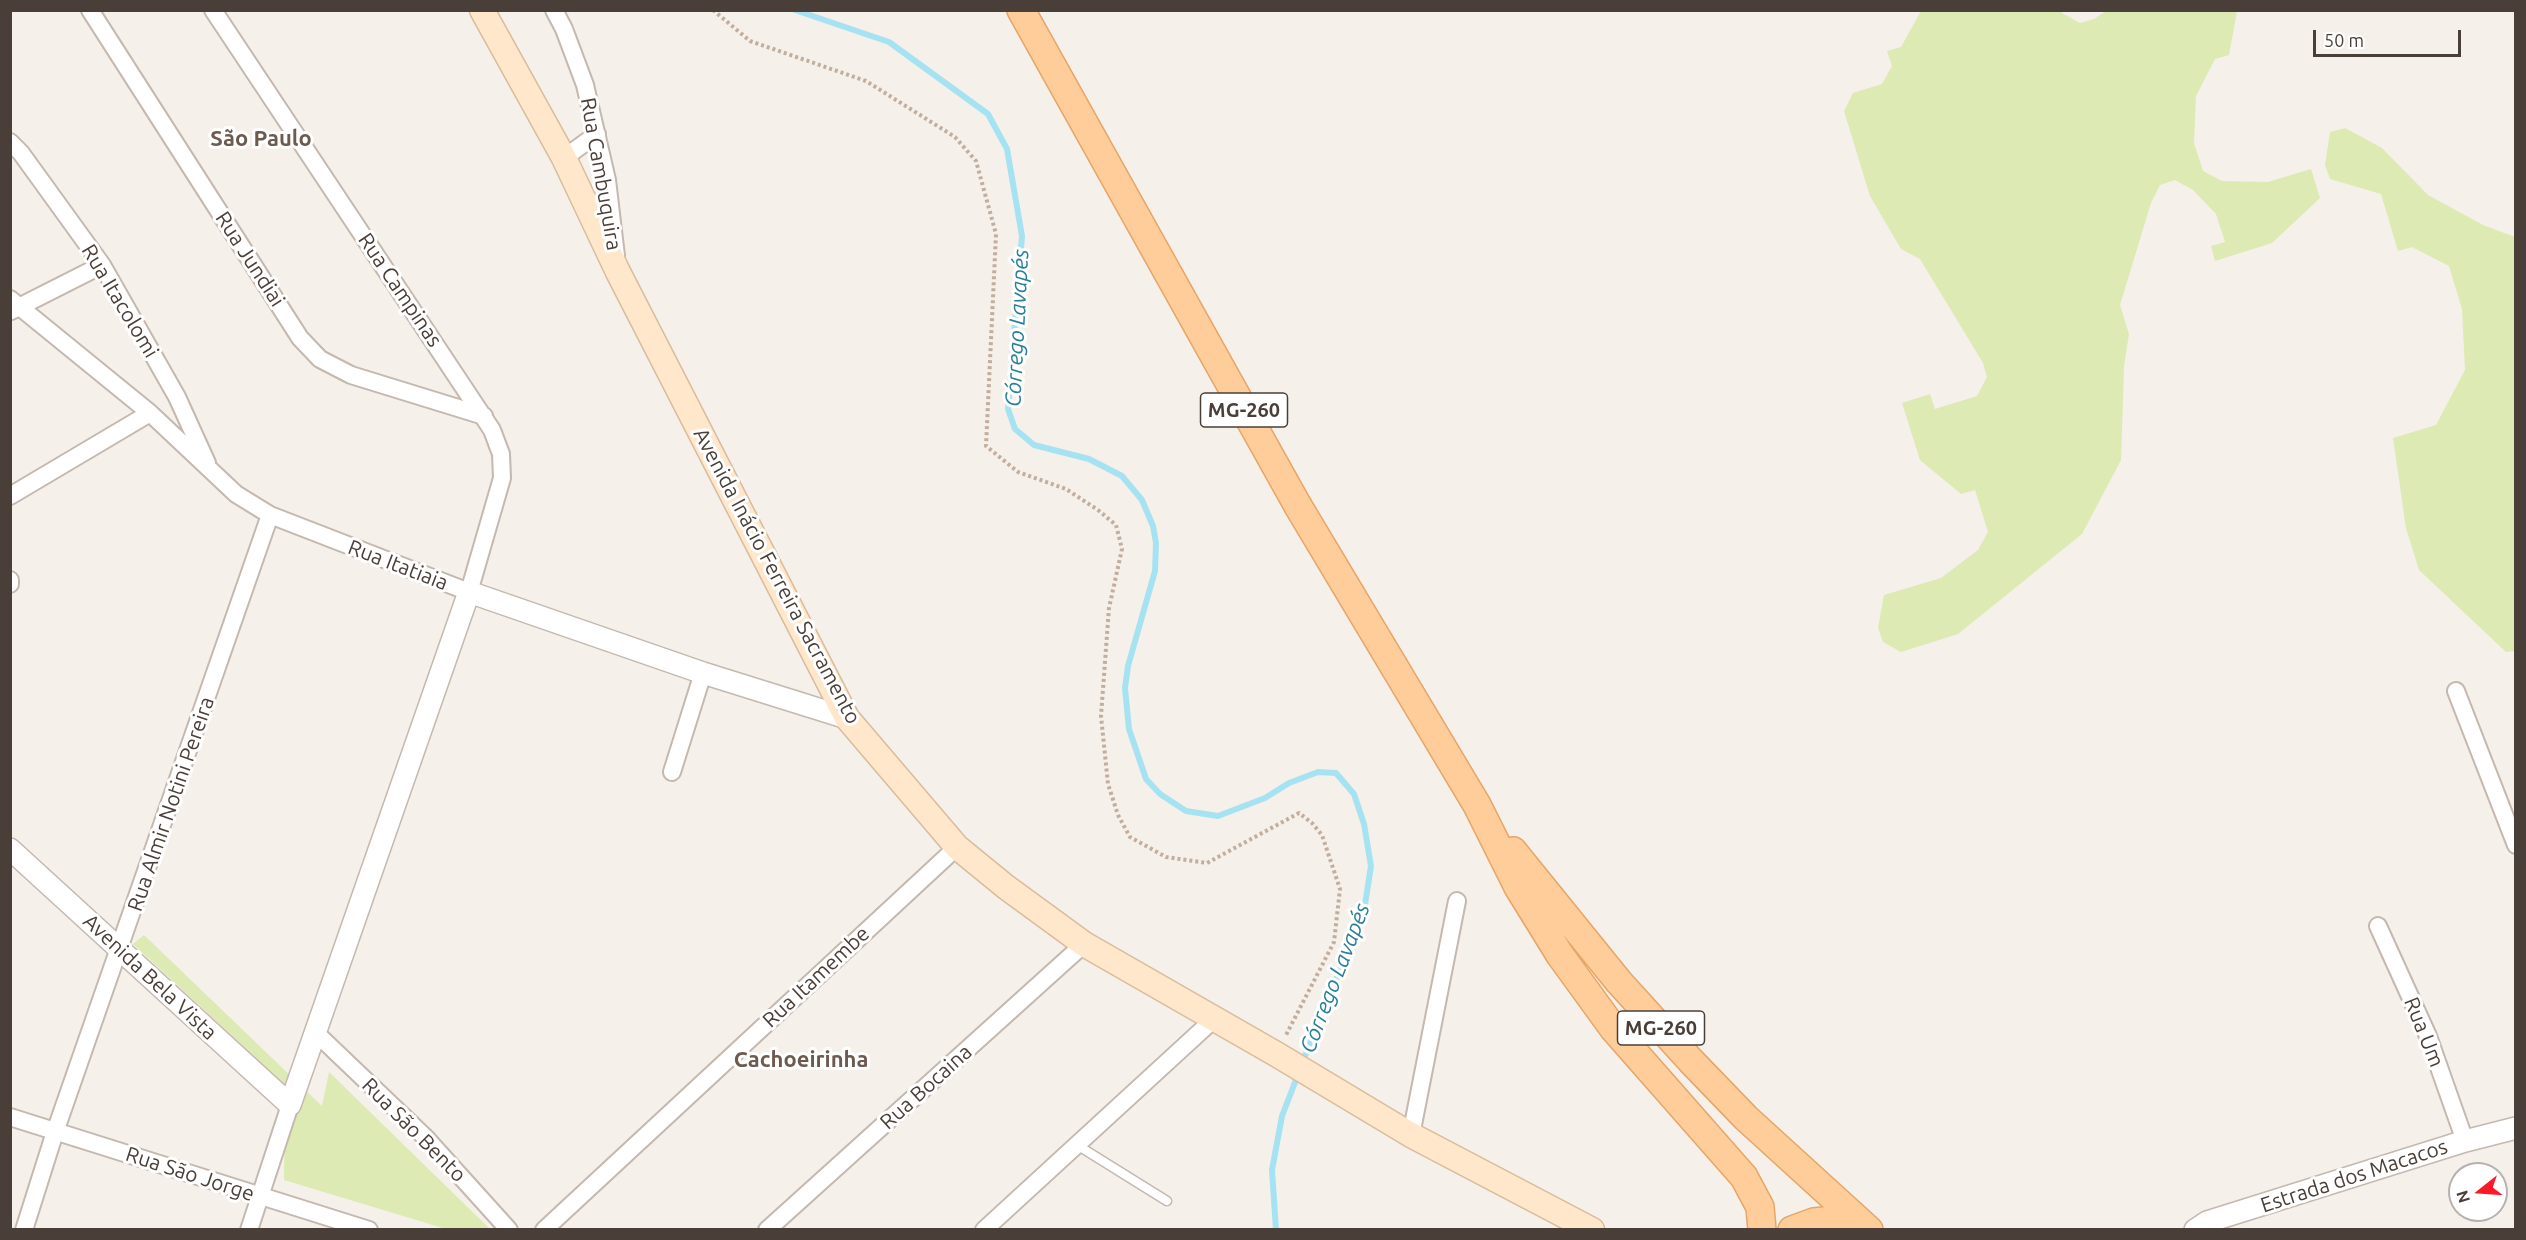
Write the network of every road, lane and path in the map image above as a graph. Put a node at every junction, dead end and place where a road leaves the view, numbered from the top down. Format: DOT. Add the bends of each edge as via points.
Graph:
graph roads {
  1 [pos="90,10"];
  2 [pos="213,10"];
  3 [pos="482,10"];
  4 [pos="554,10"];
  5 [pos="712,10"];
  6 [pos="1021,10"];
  7 [pos="597,134"];
  8 [pos="10,142"];
  9 [pos="564,158"];
  10 [pos="102,265"];
  11 [pos="618,272"];
  12 [pos="14,306"];
  13 [pos="150,413"];
  14 [pos="484,416"];
  15 [pos="211,472"];
  16 [pos="10,496"];
  17 [pos="270,514"];
  18 [pos="469,592"];
  19 [pos="703,673"];
  20 [pos="2456,692"];
  21 [pos="847,718"];
  22 [pos="672,772"];
  23 [pos="1477,805"];
  24 [pos="2516,845"];
  25 [pos="957,847"];
  26 [pos="10,849"];
  27 [pos="1457,901"];
  28 [pos="2378,926"];
  29 [pos="1084,944"];
  30 [pos="120,950"];
  31 [pos="1214,1019"];
  32 [pos="316,1034"];
  33 [pos="1276,1054"];
  34 [pos="290,1105"];
  35 [pos="10,1117"];
  36 [pos="2516,1128"];
  37 [pos="55,1132"];
  38 [pos="1411,1135"];
  39 [pos="2465,1141"];
  40 [pos="1076,1144"];
  41 [pos="260,1197"];
  42 [pos="1167,1201"];
  43 [pos="2208,1227"];
  44 [pos="1867,1228"];
  45 [pos="24,1230"];
  46 [pos="249,1230"];
  47 [pos="369,1230"];
  48 [pos="509,1230"];
  49 [pos="544,1230"];
  50 [pos="767,1230"];
  51 [pos="984,1230"];
  52 [pos="1592,1230"];
  53 [pos="1762,1230"];
  54 [pos="1792,1230"];
  1 -- 14 [label="street, Rua Jundiai" via="300,338 320,359 351,375"];
  2 -- 14 [label="street, Rua Campinas"];
  3 -- 9 [label="main road, Avenida Inácio Ferreira Sacramento"];
  4 -- 7 [label="street, Rua Cambuquira" via="585,85"];
  5 -- 33 [label="path" via="750,41 866,81 955,137 976,161 996,234 986,446 1018,472 1066,489 1098,510 1116,525 1122,549 1109,608 1101,716 1107,784 1118,815 1130,837 1166,857 1207,863 1299,813 1322,836 1340,889 1334,942"];
  6 -- 23 [label="main road, MG-260" via="1298,506"];
  7 -- 9 [label="street"];
  7 -- 11 [label="street, Rua Cambuquira"];
  8 -- 10 [label="street, Rua Itacolomi"];
  9 -- 11 [label="main road, Avenida Inácio Ferreira Sacramento"];
  10 -- 12 [label="street"];
  10 -- 15 [label="street, Rua Itacolomi" via="177,397"];
  11 -- 21 [label="main road, Avenida Inácio Ferreira Sacramento"];
  12 -- 13 [label="street, Rua Itatiaia"];
  13 -- 15 [label="street, Rua Itatiaia"];
  13 -- 16 [label="street"];
  14 -- 18 [label="street, Rua Campinas" via="501,454 502,478"];
  15 -- 17 [label="street, Rua Itatiaia" via="236,494"];
  17 -- 18 [label="street, Rua Itatiaia"];
  17 -- 30 [label="street, Rua Almir Notini Pereira"];
  18 -- 19 [label="street, Rua Itatiaia"];
  18 -- 32 [label="street"];
  19 -- 21 [label="street, Rua Itatiaia"];
  19 -- 22 [label="street"];
  20 -- 24 [label="street"];
  21 -- 25 [label="main road, Avenida Inácio Ferreira Sacramento"];
  23 -- 44 [label="main road, MG-260" via="1612,974 1691,1061 1746,1119"];
  23 -- 53 [label="main road, MG-260" via="1518,887 1560,955 1613,1028 1744,1177 1760,1207"];
  25 -- 29 [label="main road, Avenida Inácio Ferreira Sacramento"];
  25 -- 49 [label="street, Rua Itamembe"];
  26 -- 30 [label="street, Avenida Bela Vista"];
  27 -- 38 [label="street"];
  28 -- 39 [label="street, Rua Um" via="2428,1036"];
  29 -- 31 [label="main road, Avenida Inácio Ferreira Sacramento"];
  29 -- 50 [label="street, Rua Bocaina"];
  30 -- 34 [label="street, Avenida Bela Vista"];
  30 -- 37 [label="street, Rua Almir Notini Pereira"];
  31 -- 33 [label="main road, Avenida Inácio Ferreira Sacramento"];
  31 -- 40 [label="street"];
  32 -- 34 [label="street"];
  32 -- 48 [label="street, Rua São Bento" via="426,1138"];
  33 -- 38 [label="main road, Avenida Inácio Ferreira Sacramento"];
  34 -- 41 [label="street"];
  35 -- 37 [label="street, Rua São Jorge"];
  36 -- 39 [label="street, Estrada dos Macacos"];
  37 -- 41 [label="street, Rua São Jorge"];
  37 -- 45 [label="street, Rua Almir Notini Pereira"];
  38 -- 52 [label="main road, Avenida Inácio Ferreira Sacramento"];
  39 -- 43 [label="street, Estrada dos Macacos"];
  40 -- 42 [label="lane"];
  40 -- 51 [label="street"];
  41 -- 46 [label="street"];
  41 -- 47 [label="street, Rua São Jorge"];
  44 -- 54 [label="main road" via="1834,1220"];
}
